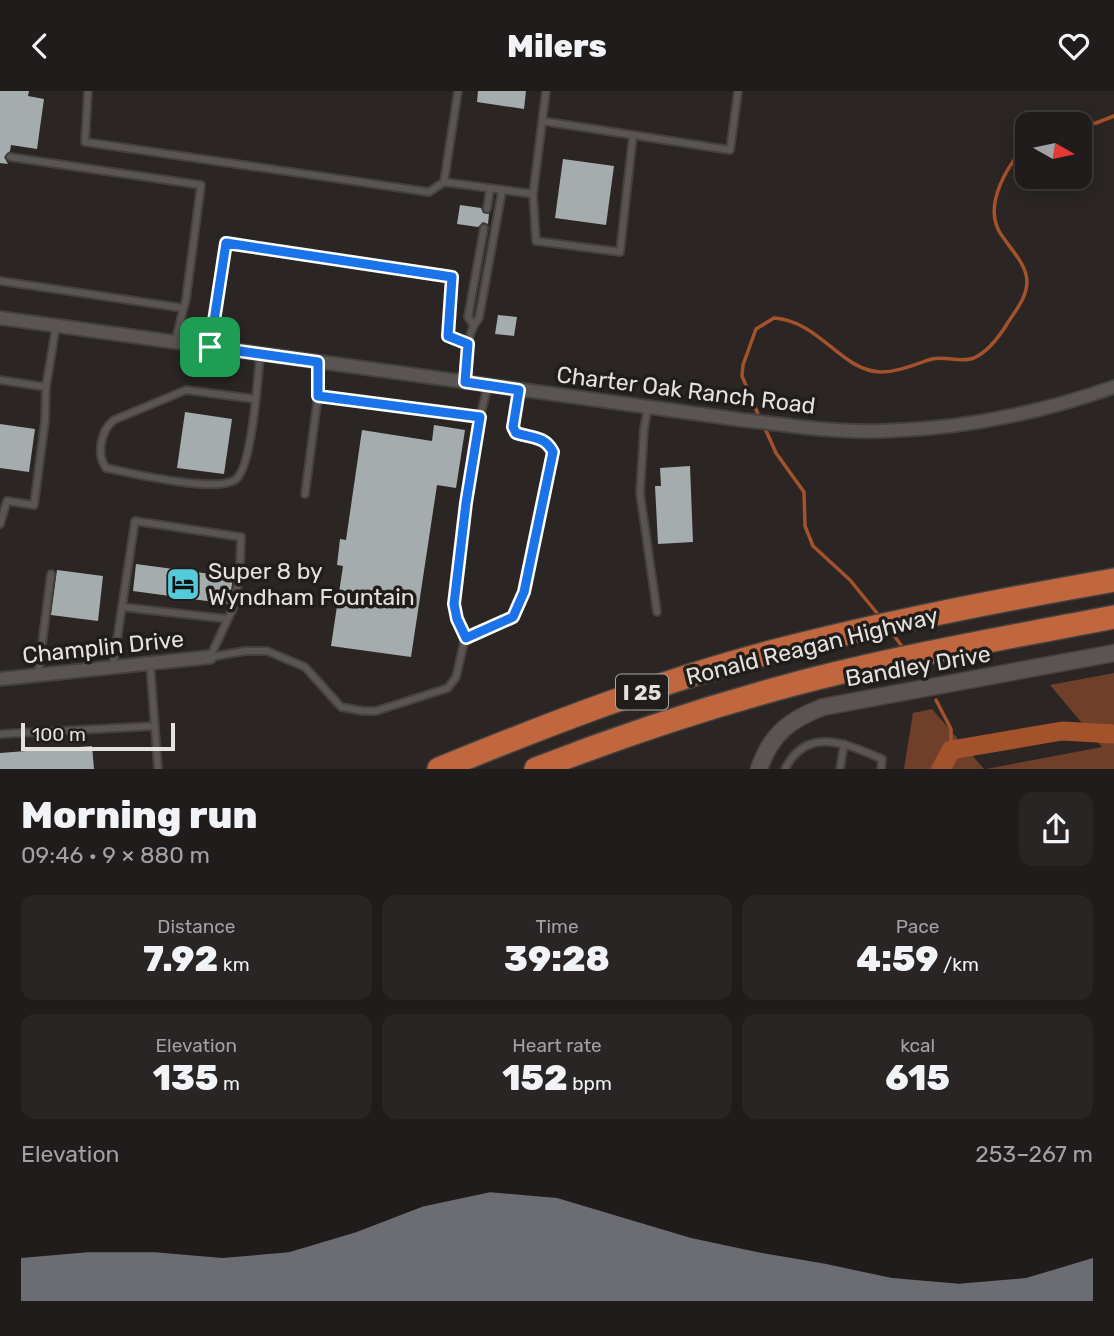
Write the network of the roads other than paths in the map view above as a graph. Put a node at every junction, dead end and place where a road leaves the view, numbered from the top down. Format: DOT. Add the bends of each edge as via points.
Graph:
graph roads {
  1 [pos="88,91"];
  2 [pos="458,91"];
  3 [pos="546,91"];
  4 [pos="738,91"];
  5 [pos="542,121"];
  6 [pos="634,135"];
  7 [pos="10,157"];
  8 [pos="444,182"];
  9 [pos="490,189"];
  10 [pos="502,191"];
  11 [pos="533,194"];
  12 [pos="487,209"];
  13 [pos="484,228"];
  14 [pos="0,281"];
  15 [pos="183,308"];
  16 [pos="0,318"];
  17 [pos="473,324"];
  18 [pos="56,326"];
  19 [pos="175,342"];
  20 [pos="468,344"];
  21 [pos="210,347"];
  22 [pos="260,354"];
  23 [pos="318,362"];
  24 [pos="0,380"];
  25 [pos="465,382"];
  26 [pos="488,386"];
  27 [pos="46,387"];
  28 [pos="1114,387"];
  29 [pos="519,390"];
  30 [pos="318,396"];
  31 [pos="255,399"];
  32 [pos="648,408"];
  33 [pos="480,417"];
  34 [pos="305,494"];
  35 [pos="4,501"];
  36 [pos="0,524"];
  37 [pos="51,574"];
  38 [pos="1114,580"];
  39 [pos="122,607"];
  40 [pos="657,612"];
  41 [pos="1114,617"];
  42 [pos="228,619"];
  43 [pos="466,638"];
  44 [pos="1114,653"];
  45 [pos="210,657"];
  46 [pos="150,663"];
  47 [pos="113,667"];
  48 [pos="38,675"];
  49 [pos="0,679"];
  50 [pos="155,726"];
  51 [pos="0,734"];
  52 [pos="844,744"];
  53 [pos="158,769"];
  54 [pos="439,769"];
  55 [pos="536,769"];
  56 [pos="759,769"];
  57 [pos="785,769"];
  58 [pos="840,769"];
  59 [pos="881,769"];
  1 -- 8 [label="lane" via="85,142 429,192"];
  2 -- 8 [label="lane"];
  3 -- 5 [label="lane"];
  4 -- 6 [label="lane" via="730,150"];
  5 -- 6 [label="lane"];
  5 -- 11 [label="lane"];
  6 -- 11 [label="lane" via="620,252 536,240"];
  7 -- 15 [label="lane" via="201,184"];
  8 -- 9 [label="lane"];
  9 -- 10 [label="lane"];
  9 -- 12 [label="lane"];
  10 -- 11 [label="lane"];
  10 -- 17 [label="lane" via="479,318"];
  13 -- 17 [label="lane" via="468,317"];
  14 -- 15 [label="lane"];
  15 -- 19 [label="lane"];
  16 -- 18 [label="street, Charter Oak Ranch Road"];
  17 -- 20 [label="lane"];
  18 -- 19 [label="street, Charter Oak Ranch Road"];
  18 -- 27 [label="lane"];
  19 -- 21 [label="street, Charter Oak Ranch Road"];
  20 -- 21 [label="lane" via="448,336 452,277 226,243"];
  20 -- 25 [label="lane"];
  21 -- 22 [label="street, Charter Oak Ranch Road"];
  22 -- 23 [label="street, Charter Oak Ranch Road"];
  22 -- 31 [label="lane"];
  23 -- 25 [label="street, Charter Oak Ranch Road"];
  23 -- 30 [label="lane"];
  24 -- 27 [label="lane"];
  25 -- 26 [label="street, Charter Oak Ranch Road"];
  26 -- 29 [label="street, Charter Oak Ranch Road"];
  26 -- 33 [label="lane"];
  27 -- 35 [label="lane" via="34,505"];
  28 -- 32 [label="street, Charter Oak Ranch Road" via="1026,413 882,431 782,425"];
  29 -- 32 [label="street, Charter Oak Ranch Road"];
  29 -- 43 [label="lane" via="516,433 539,438 553,452 524,592 513,617"];
  30 -- 33 [label="lane"];
  30 -- 34 [label="lane"];
  31 -- 31 [label="lane" via="249,449 244,469 235,480 200,484 106,467 102,461 107,425 186,390"];
  32 -- 40 [label="lane" via="640,493"];
  33 -- 43 [label="lane" via="454,604"];
  35 -- 36 [label="lane"];
  37 -- 48 [label="lane"];
  38 -- 54 [label="highway, Ronald Reagan Highway / I 25" via="774,652 627,697"];
  39 -- 42 [label="lane"];
  39 -- 42 [label="lane" via="135,521 241,537 235,604"];
  39 -- 47 [label="lane"];
  41 -- 55 [label="highway, Ronald Reagan Highway / I 25" via="789,686"];
  42 -- 45 [label="lane"];
  43 -- 45 [label="lane" via="456,677 448,688 376,711 341,707 305,667 267,651"];
  44 -- 56 [label="street, Bandley Drive" via="823,707 785,727 770,744"];
  45 -- 46 [label="street, Champlin Drive"];
  46 -- 47 [label="street, Champlin Drive"];
  46 -- 50 [label="lane"];
  47 -- 48 [label="street, Champlin Drive"];
  48 -- 49 [label="street, Champlin Drive"];
  50 -- 51 [label="lane"];
  50 -- 53 [label="lane"];
  52 -- 57 [label="lane" via="805,744"];
  52 -- 58 [label="lane"];
  52 -- 59 [label="lane" via="883,759"];
}
